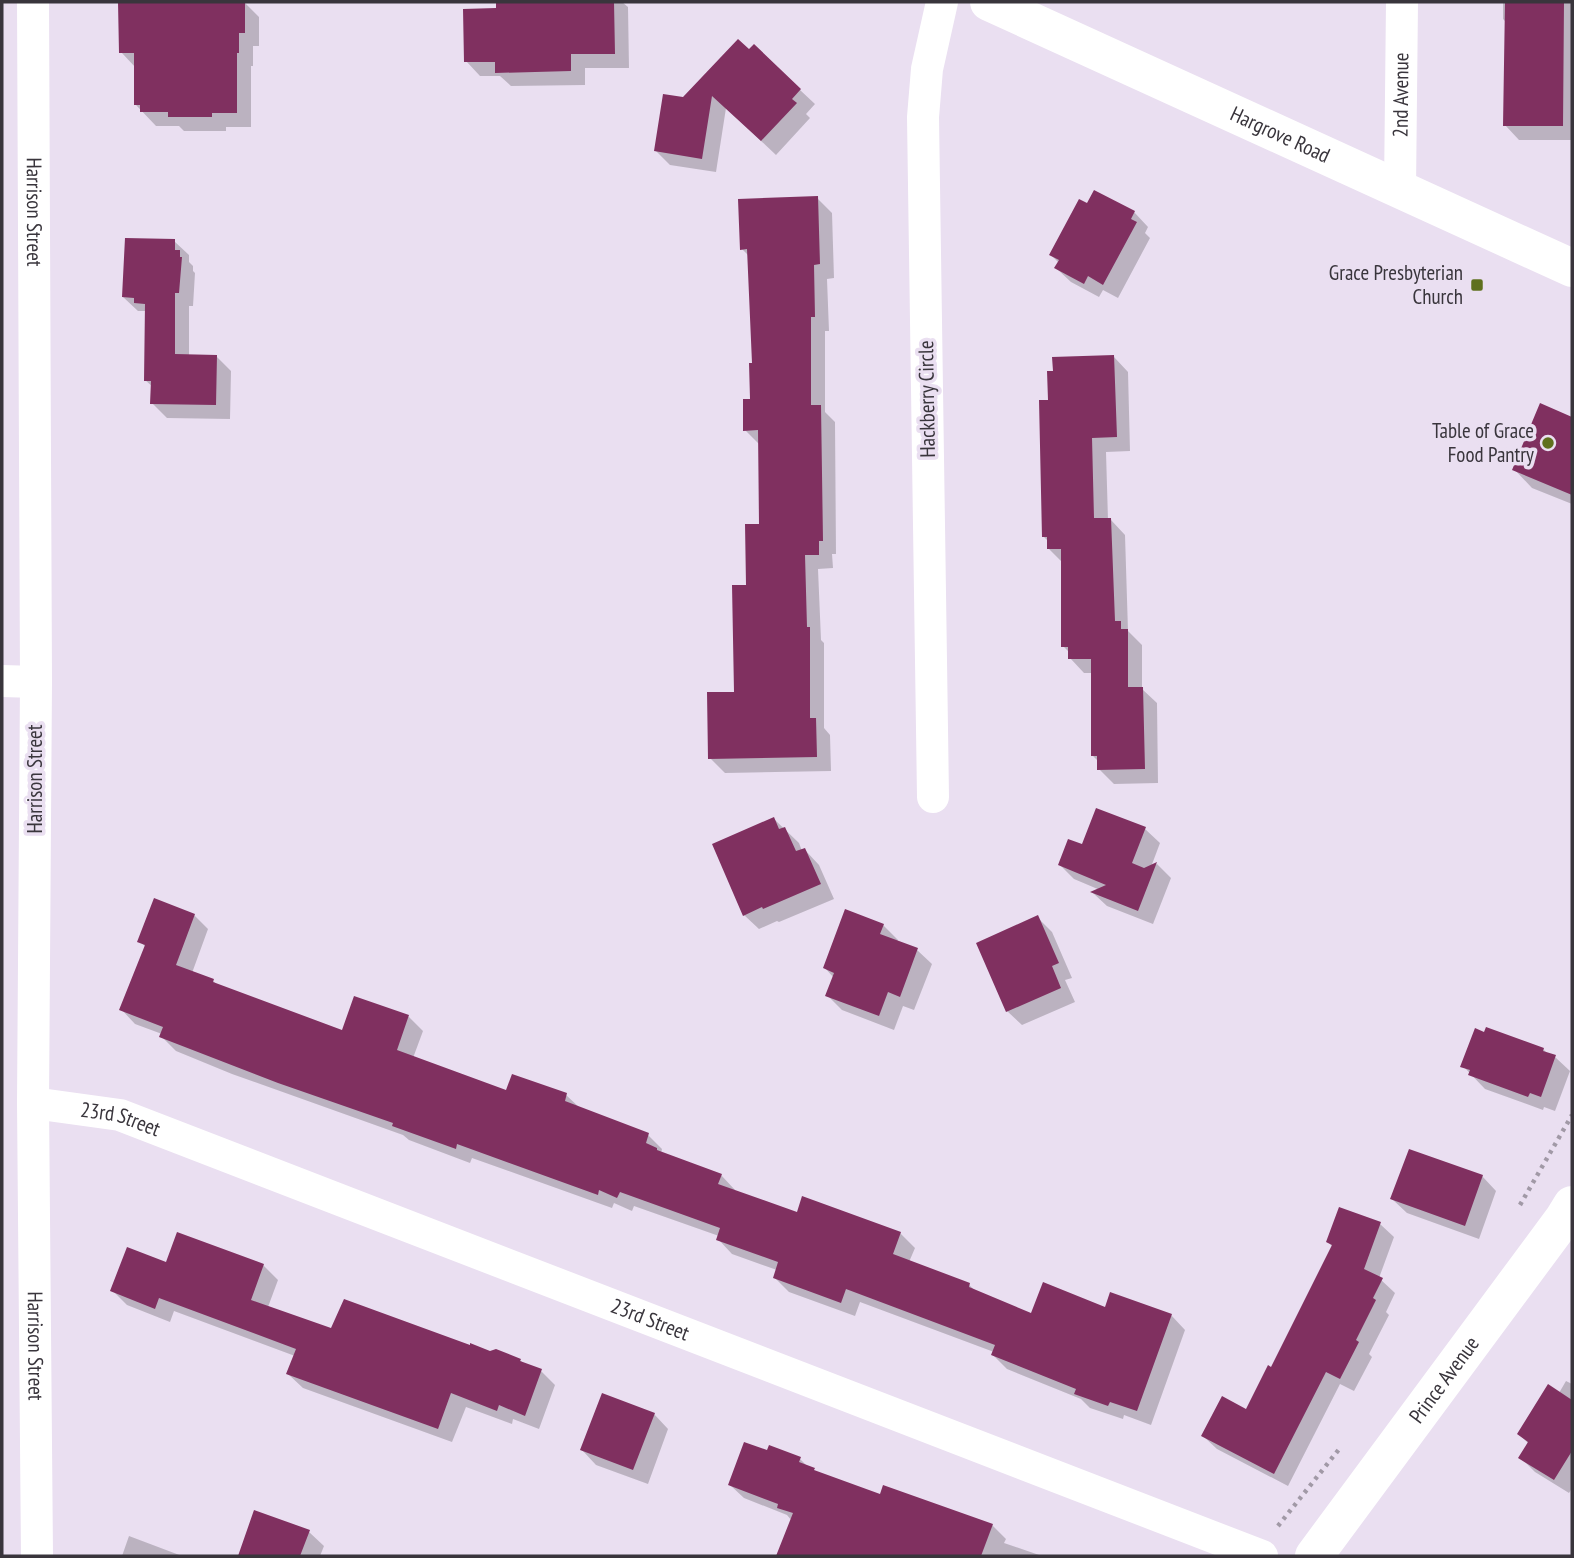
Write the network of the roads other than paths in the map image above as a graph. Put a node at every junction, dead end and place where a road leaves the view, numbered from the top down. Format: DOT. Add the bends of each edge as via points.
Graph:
graph roads {
  1 [pos="33,2"];
  2 [pos="942,2"];
  3 [pos="989,2"];
  4 [pos="1402,2"];
  5 [pos="1400,189"];
  6 [pos="1572,268"];
  7 [pos="2,681"];
  8 [pos="36,682"];
  9 [pos="933,797"];
  10 [pos="33,1103"];
  11 [pos="1572,1205"];
  12 [pos="37,1556"];
  13 [pos="1262,1556"];
  14 [pos="1314,1556"];
  1 -- 8 [label="street, Harrison Street"];
  2 -- 9 [label="street, Hackberry Circle" via="927,69 923,117"];
  3 -- 5 [label="main road, Hargrove Road"];
  4 -- 5 [label="street, 2nd Avenue"];
  5 -- 6 [label="main road, Hargrove Road"];
  7 -- 8 [label="street"];
  8 -- 10 [label="street, Harrison Street"];
  10 -- 12 [label="street, Harrison Street"];
  10 -- 13 [label="street, 23rd Street" via="120,1115"];
  11 -- 14 [label="main road, Prince Avenue"];
}
